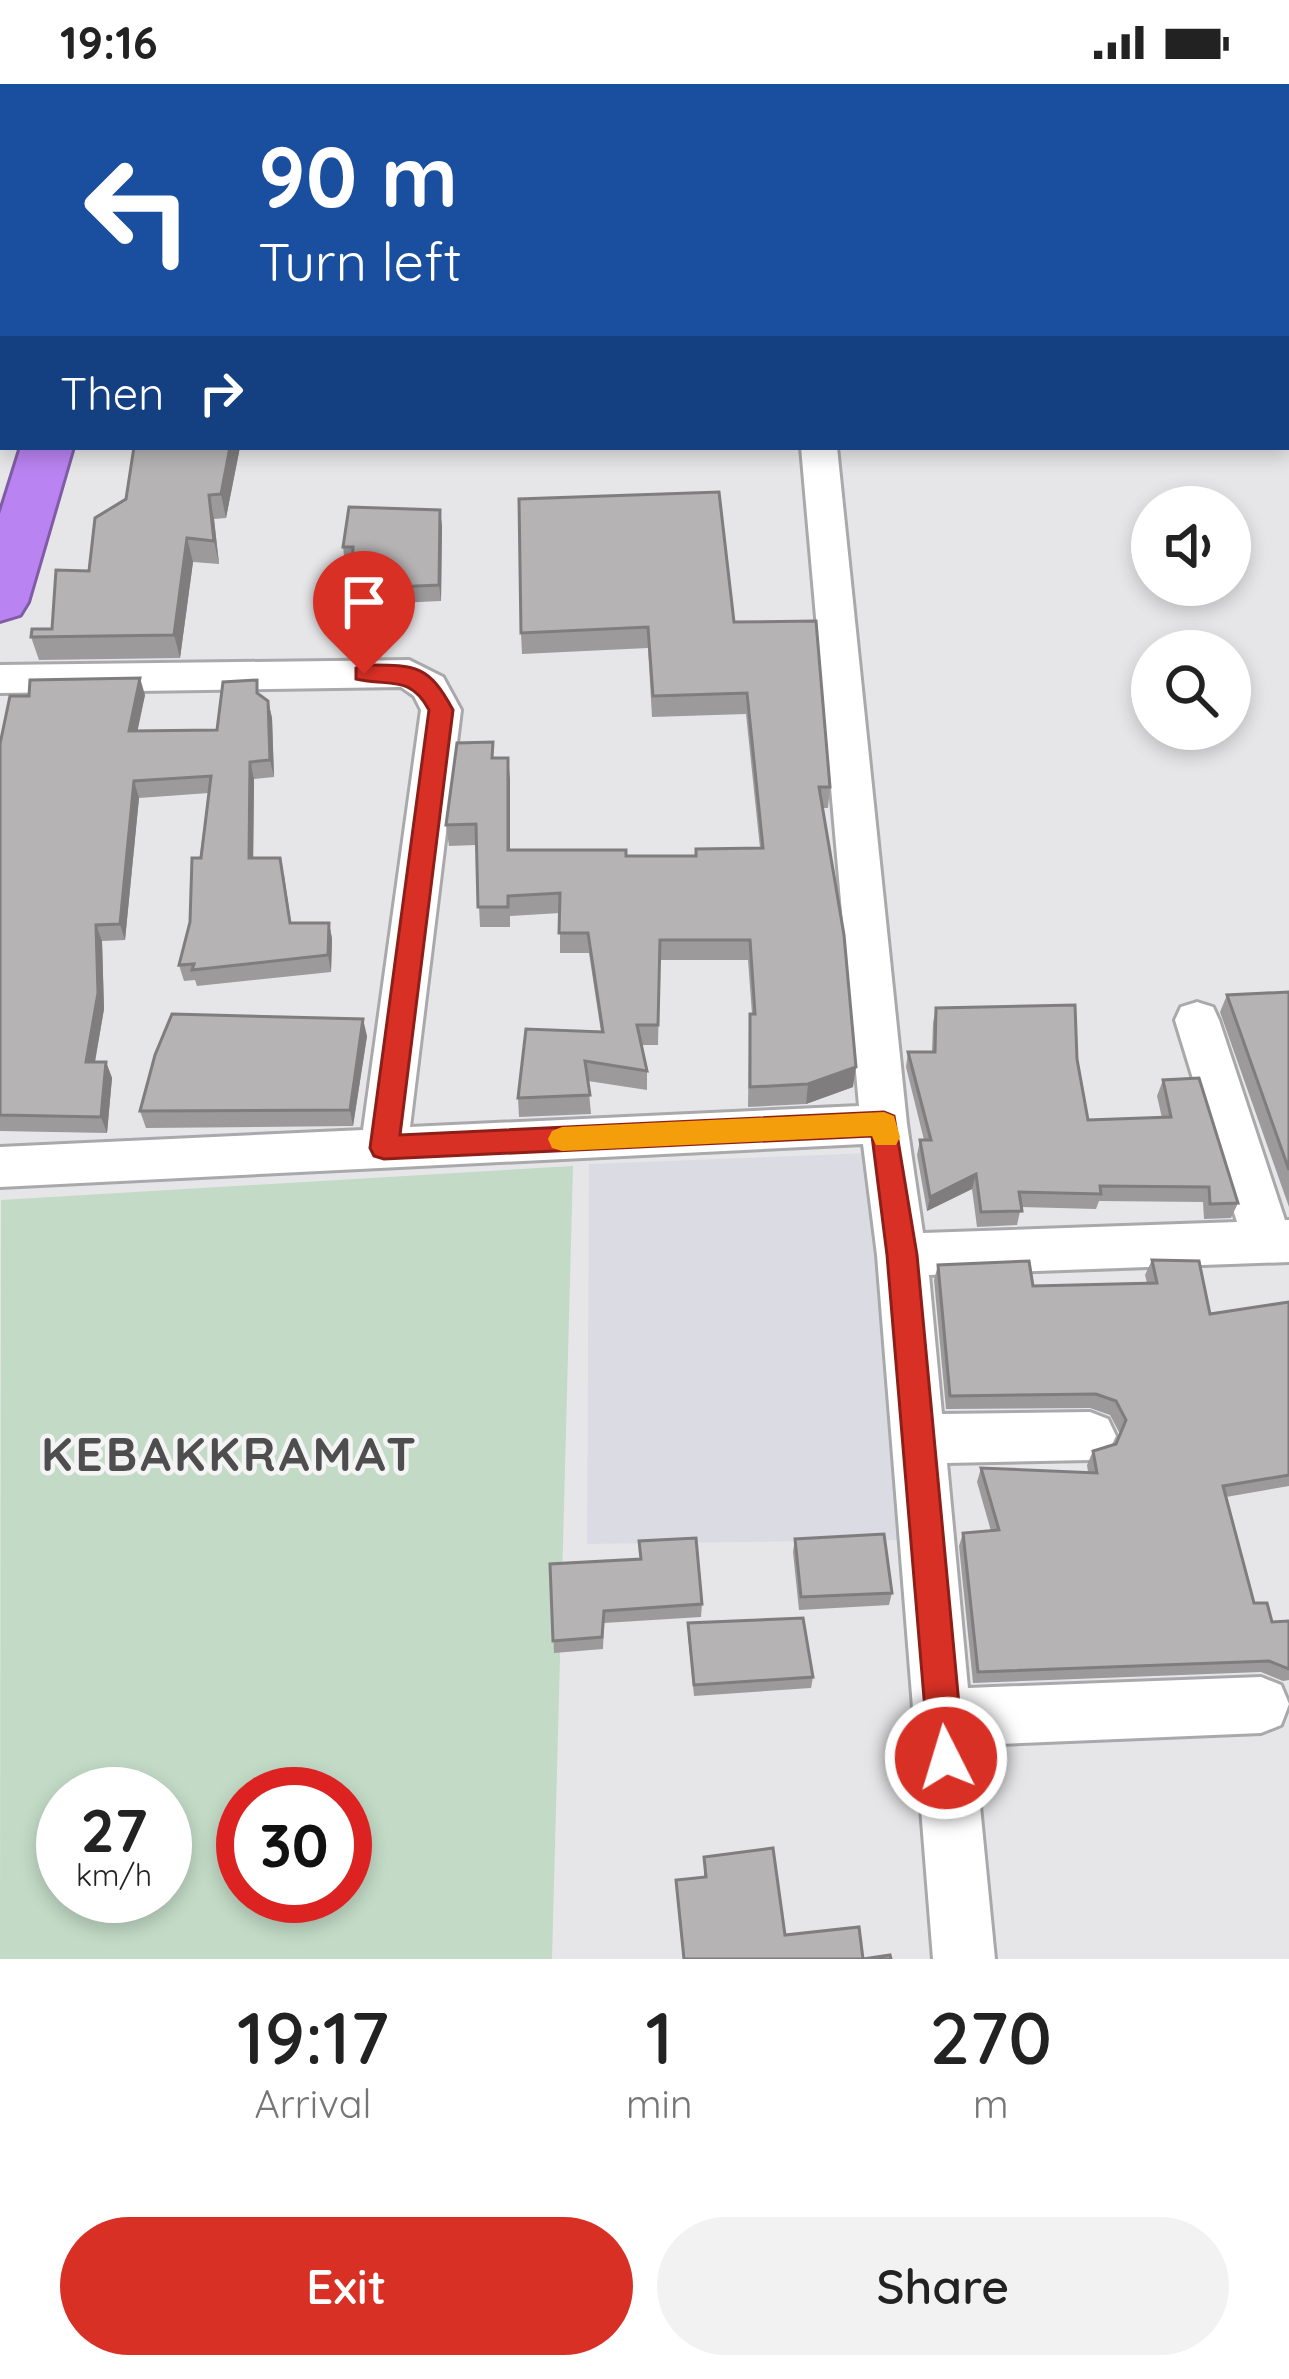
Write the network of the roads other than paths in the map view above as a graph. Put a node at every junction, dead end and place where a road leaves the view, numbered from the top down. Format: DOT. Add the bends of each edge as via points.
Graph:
graph roads {
  1 [pos="46,450"];
  2 [pos="819,450"];
  3 [pos="0,602"];
  4 [pos="0,679"];
  5 [pos="1197,1020"];
  6 [pos="884,1124"];
  7 [pos="384,1148"];
  8 [pos="0,1167"];
  9 [pos="1278,1240"];
  10 [pos="902,1255"];
  11 [pos="1090,1436"];
  12 [pos="917,1439"];
  13 [pos="1261,1705"];
  14 [pos="943,1718"];
  15 [pos="964,1959"];
  1 -- 3 [label="highway"];
  2 -- 6 [label="street"];
  4 -- 7 [label="street" via="409,673 429,687 441,710"];
  5 -- 9 [label="street"];
  6 -- 7 [label="street"];
  6 -- 10 [label="street"];
  7 -- 8 [label="street"];
  9 -- 10 [label="street"];
  10 -- 12 [label="street"];
  11 -- 12 [label="street"];
  12 -- 14 [label="street"];
  13 -- 14 [label="street"];
  14 -- 15 [label="street"];
}
